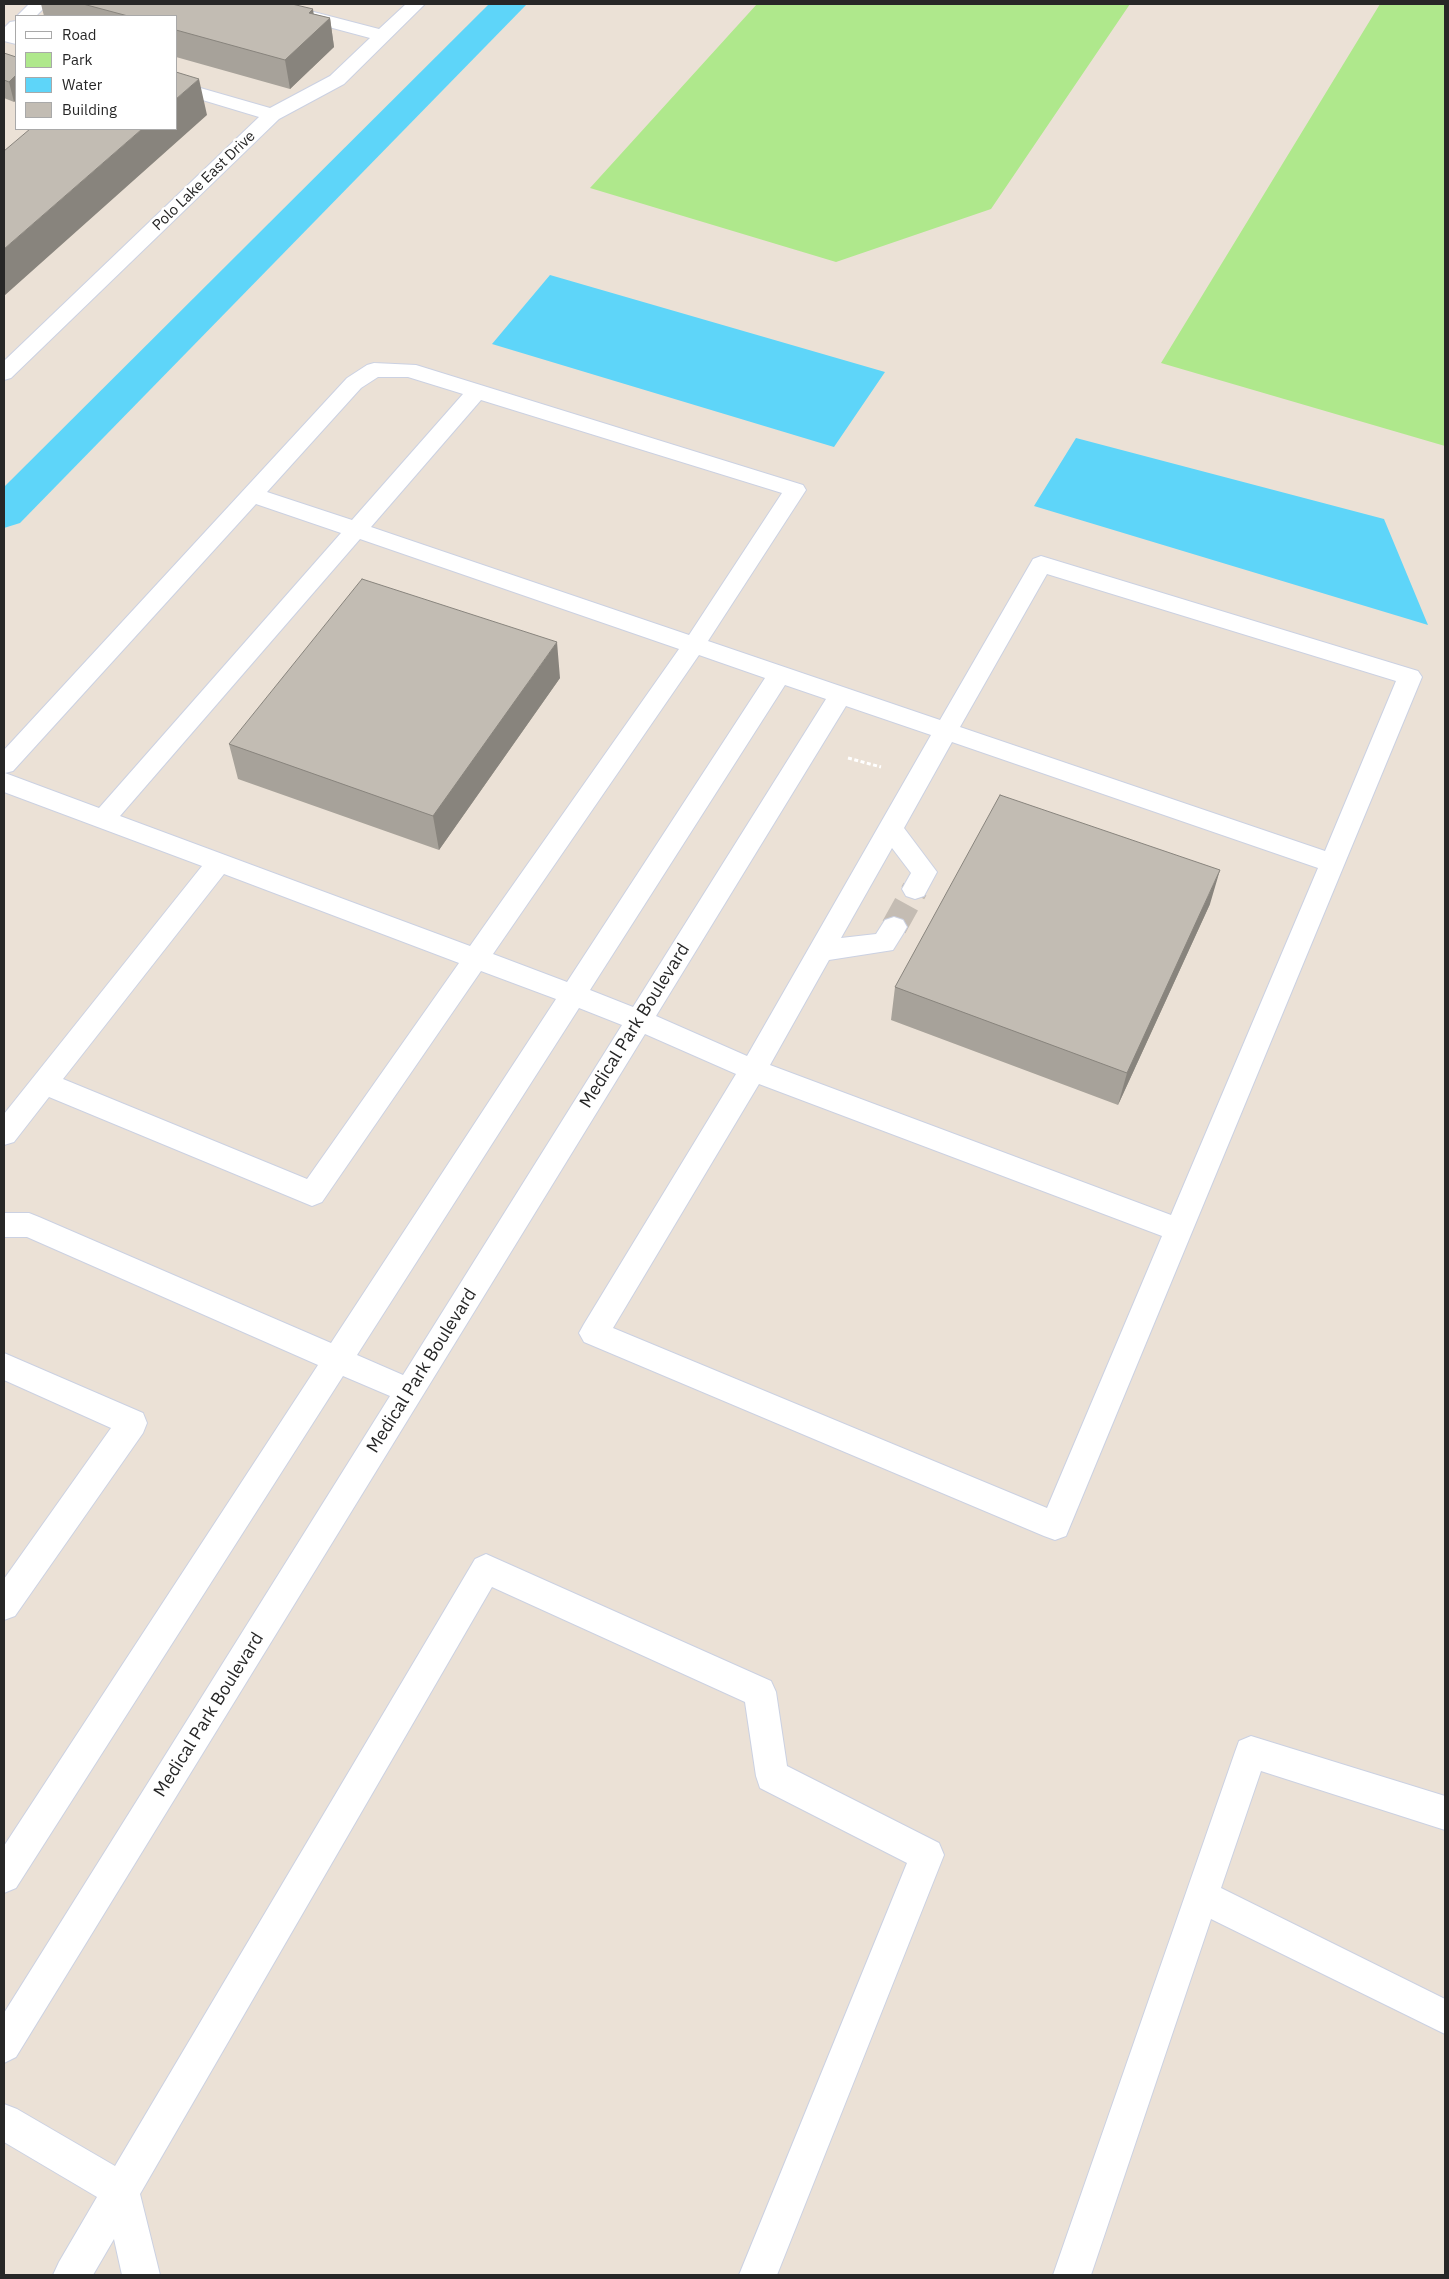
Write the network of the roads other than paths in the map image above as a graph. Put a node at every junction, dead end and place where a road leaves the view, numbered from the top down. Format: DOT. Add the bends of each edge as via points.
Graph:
graph roads {
  1 [pos="39,4"];
  2 [pos="264,4"];
  3 [pos="416,4"];
  4 [pos="27,15"];
  5 [pos="15,27"];
  6 [pos="383,36"];
  7 [pos="15,39"];
  8 [pos="178,87"];
  9 [pos="272,115"];
  10 [pos="4,374"];
  11 [pos="478,391"];
  12 [pos="251,494"];
  13 [pos="355,530"];
  14 [pos="694,645"];
  15 [pos="780,674"];
  16 [pos="840,696"];
  17 [pos="944,731"];
  18 [pos="4,765"];
  19 [pos="4,782"];
  20 [pos="104,819"];
  21 [pos="890,828"];
  22 [pos="220,863"];
  23 [pos="1333,863"];
  24 [pos="915,888"];
  25 [pos="894,927"];
  26 [pos="820,951"];
  27 [pos="477,959"];
  28 [pos="573,995"];
  29 [pos="639,1020"];
  30 [pos="753,1070"];
  31 [pos="43,1083"];
  32 [pos="4,1134"];
  33 [pos="4,1225"];
  34 [pos="1180,1230"];
  35 [pos="337,1360"];
  36 [pos="4,1366"];
  37 [pos="409,1391"];
  38 [pos="4,1605"];
  39 [pos="1445,1813"];
  40 [pos="4,1876"];
  41 [pos="1201,1896"];
  42 [pos="1445,2017"];
  43 [pos="4,2045"];
  44 [pos="4,2122"];
  45 [pos="121,2190"];
  46 [pos="72,2275"];
  47 [pos="141,2275"];
  48 [pos="758,2275"];
  49 [pos="1072,2275"];
  1 -- 4 [label="street"];
  2 -- 6 [label="street"];
  3 -- 6 [label="street, Polo Lake East Drive"];
  5 -- 7 [label="street" via="6,36"];
  6 -- 9 [label="street, Polo Lake East Drive" via="337,80"];
  8 -- 9 [label="street"];
  9 -- 10 [label="street, Polo Lake East Drive"];
  11 -- 12 [label="street" via="408,370 374,370 354,384"];
  11 -- 13 [label="street"];
  11 -- 14 [label="street" via="795,490"];
  12 -- 13 [label="street"];
  12 -- 18 [label="street"];
  13 -- 14 [label="street"];
  13 -- 20 [label="street"];
  14 -- 15 [label="street"];
  14 -- 27 [label="street"];
  15 -- 16 [label="street"];
  15 -- 28 [label="street"];
  16 -- 17 [label="street"];
  16 -- 29 [label="street, Medical Park Boulevard"];
  17 -- 21 [label="street"];
  17 -- 23 [label="street"];
  17 -- 23 [label="street" via="1041,564 1410,677"];
  19 -- 20 [label="street"];
  20 -- 22 [label="street"];
  21 -- 24 [label="street" via="924,872"];
  21 -- 26 [label="street"];
  22 -- 27 [label="street"];
  22 -- 31 [label="street"];
  23 -- 34 [label="street"];
  25 -- 26 [label="street" via="884,943"];
  26 -- 30 [label="street"];
  27 -- 28 [label="street"];
  27 -- 31 [label="street" via="312,1194"];
  28 -- 29 [label="street"];
  28 -- 35 [label="street"];
  29 -- 30 [label="street"];
  29 -- 37 [label="street, Medical Park Boulevard"];
  30 -- 34 [label="street"];
  30 -- 34 [label="street" via="594,1333 1055,1526"];
  31 -- 32 [label="street"];
  33 -- 35 [label="street" via="29,1225"];
  35 -- 37 [label="street"];
  35 -- 40 [label="street"];
  36 -- 38 [label="street" via="132,1423"];
  37 -- 43 [label="street, Medical Park Boulevard"];
  39 -- 41 [label="street" via="1250,1752"];
  41 -- 42 [label="street"];
  41 -- 49 [label="street"];
  44 -- 45 [label="street"];
  45 -- 46 [label="street"];
  45 -- 47 [label="street"];
  45 -- 48 [label="street" via="486,1568 760,1692 772,1776 927,1855"];
}
